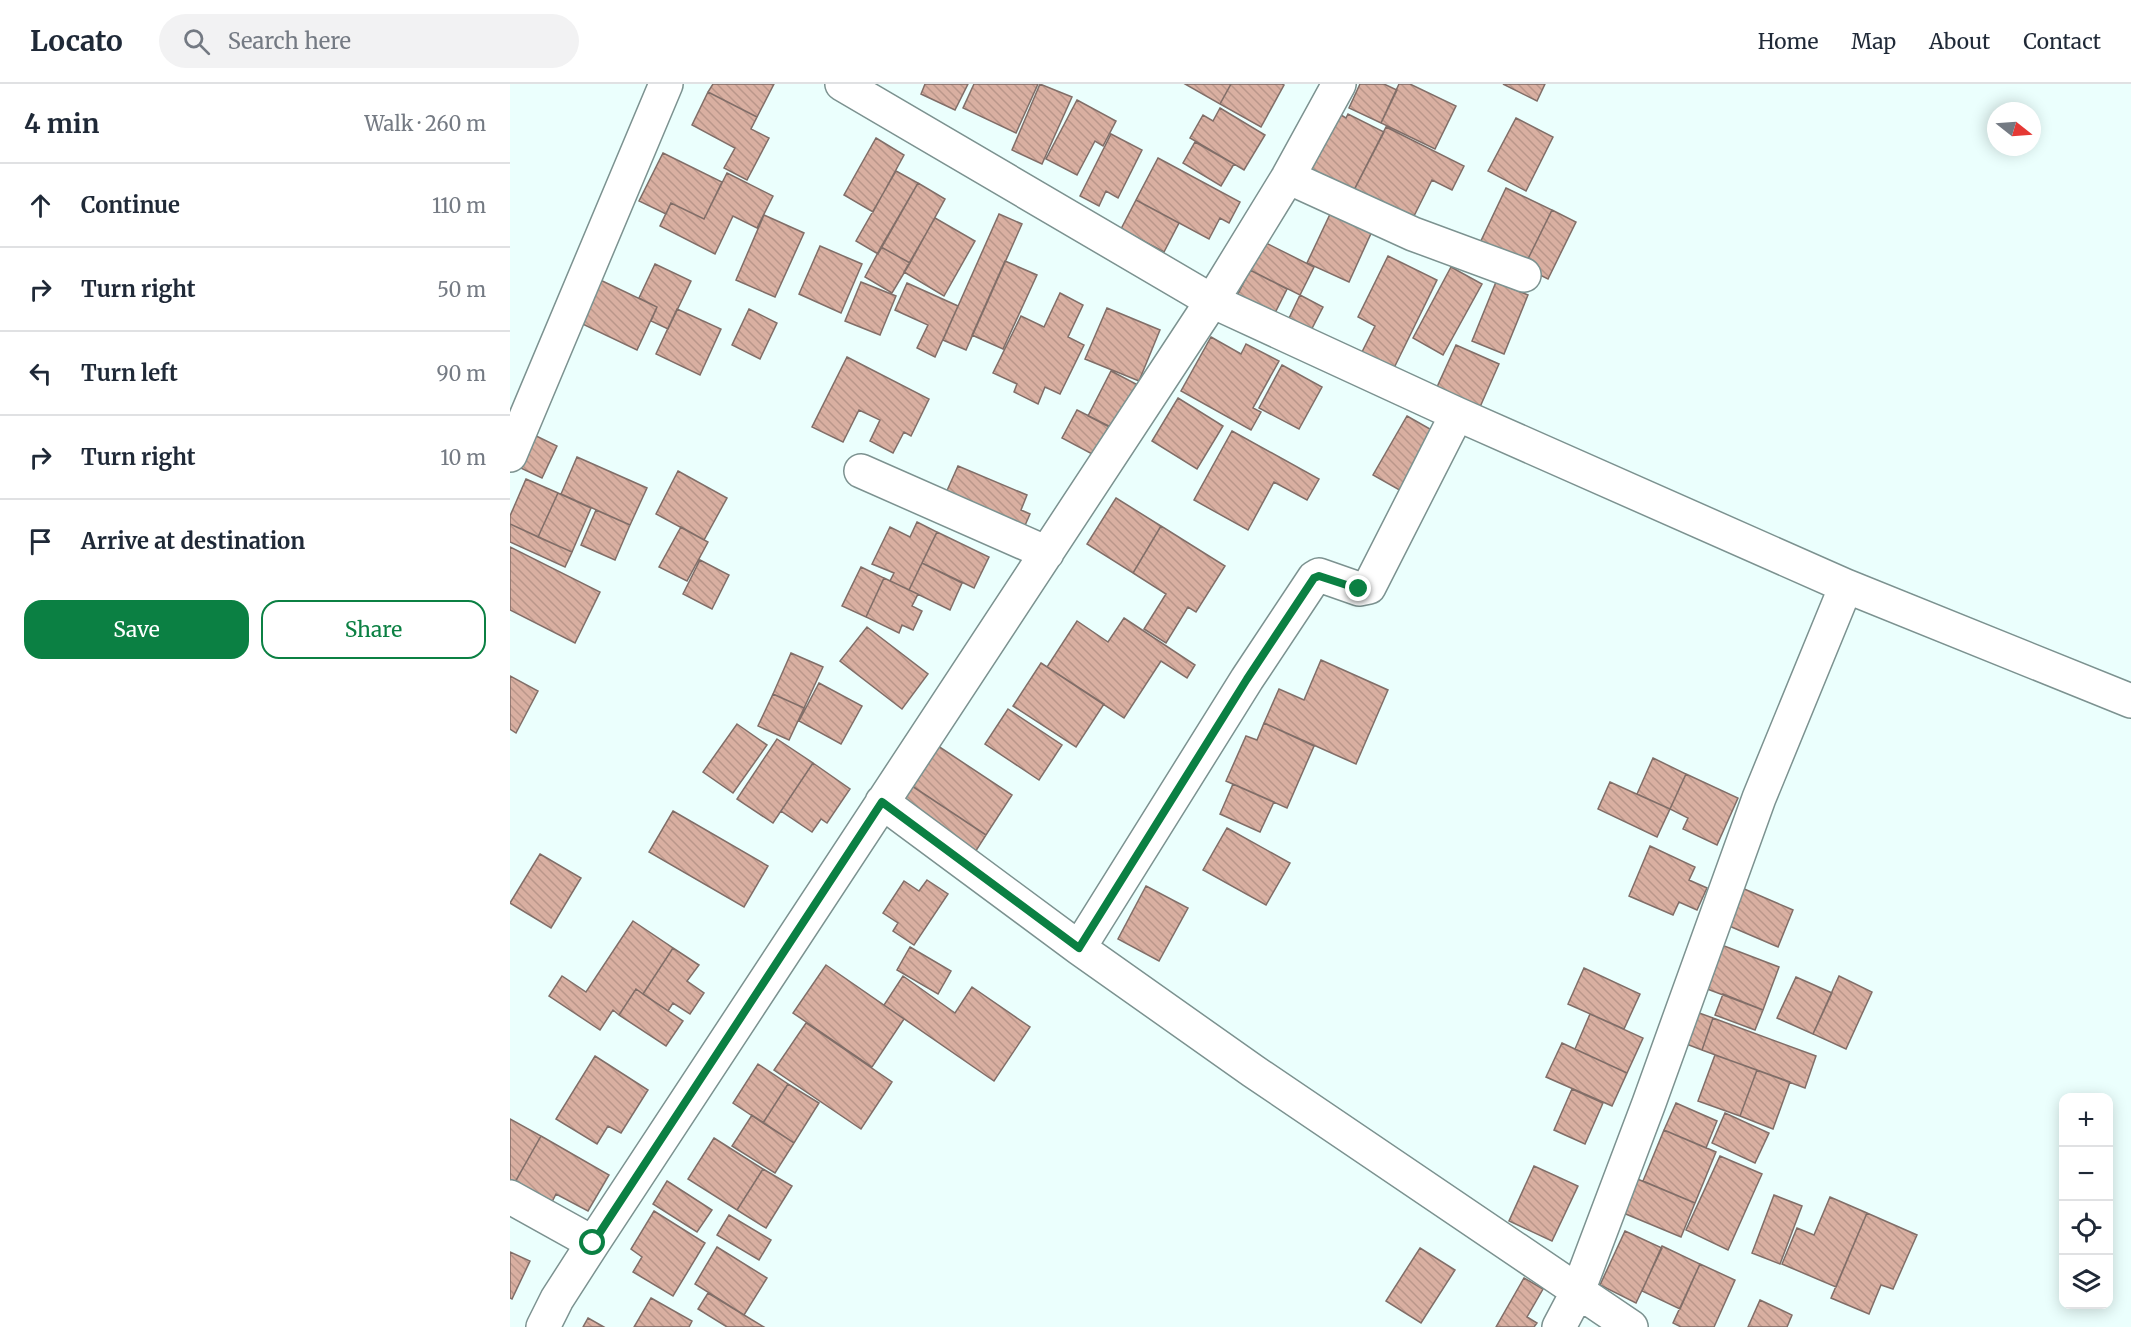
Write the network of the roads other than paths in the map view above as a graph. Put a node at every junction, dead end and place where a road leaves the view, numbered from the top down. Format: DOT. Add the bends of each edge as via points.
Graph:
graph roads {
  1 [pos="666,84"];
  2 [pos="842,84"];
  3 [pos="1339,84"];
  4 [pos="1288,177"];
  5 [pos="1524,275"];
  6 [pos="1212,301"];
  7 [pos="1457,414"];
  8 [pos="510,455"];
  9 [pos="861,471"];
  10 [pos="1047,553"];
  11 [pos="1846,586"];
  12 [pos="2131,701"];
  13 [pos="882,802"];
  14 [pos="1079,948"];
  15 [pos="510,1197"];
  16 [pos="593,1243"];
  17 [pos="1578,1291"];
  18 [pos="543,1327"];
  19 [pos="1559,1327"];
  20 [pos="1631,1327"];
  1 -- 8 [label="street"];
  2 -- 6 [label="street"];
  3 -- 4 [label="street"];
  4 -- 5 [label="street" via="1413,234"];
  4 -- 6 [label="street"];
  6 -- 7 [label="street"];
  6 -- 10 [label="street"];
  7 -- 11 [label="street"];
  7 -- 14 [label="street" via="1369,586 1359,589 1319,576 1314,578"];
  9 -- 10 [label="street"];
  10 -- 13 [label="street"];
  11 -- 12 [label="street"];
  11 -- 17 [label="street" via="1759,798"];
  13 -- 14 [label="street"];
  13 -- 16 [label="street"];
  14 -- 17 [label="street" via="1252,1071"];
  15 -- 16 [label="street"];
  16 -- 18 [label="street"];
  17 -- 19 [label="street"];
  17 -- 20 [label="street"];
}
